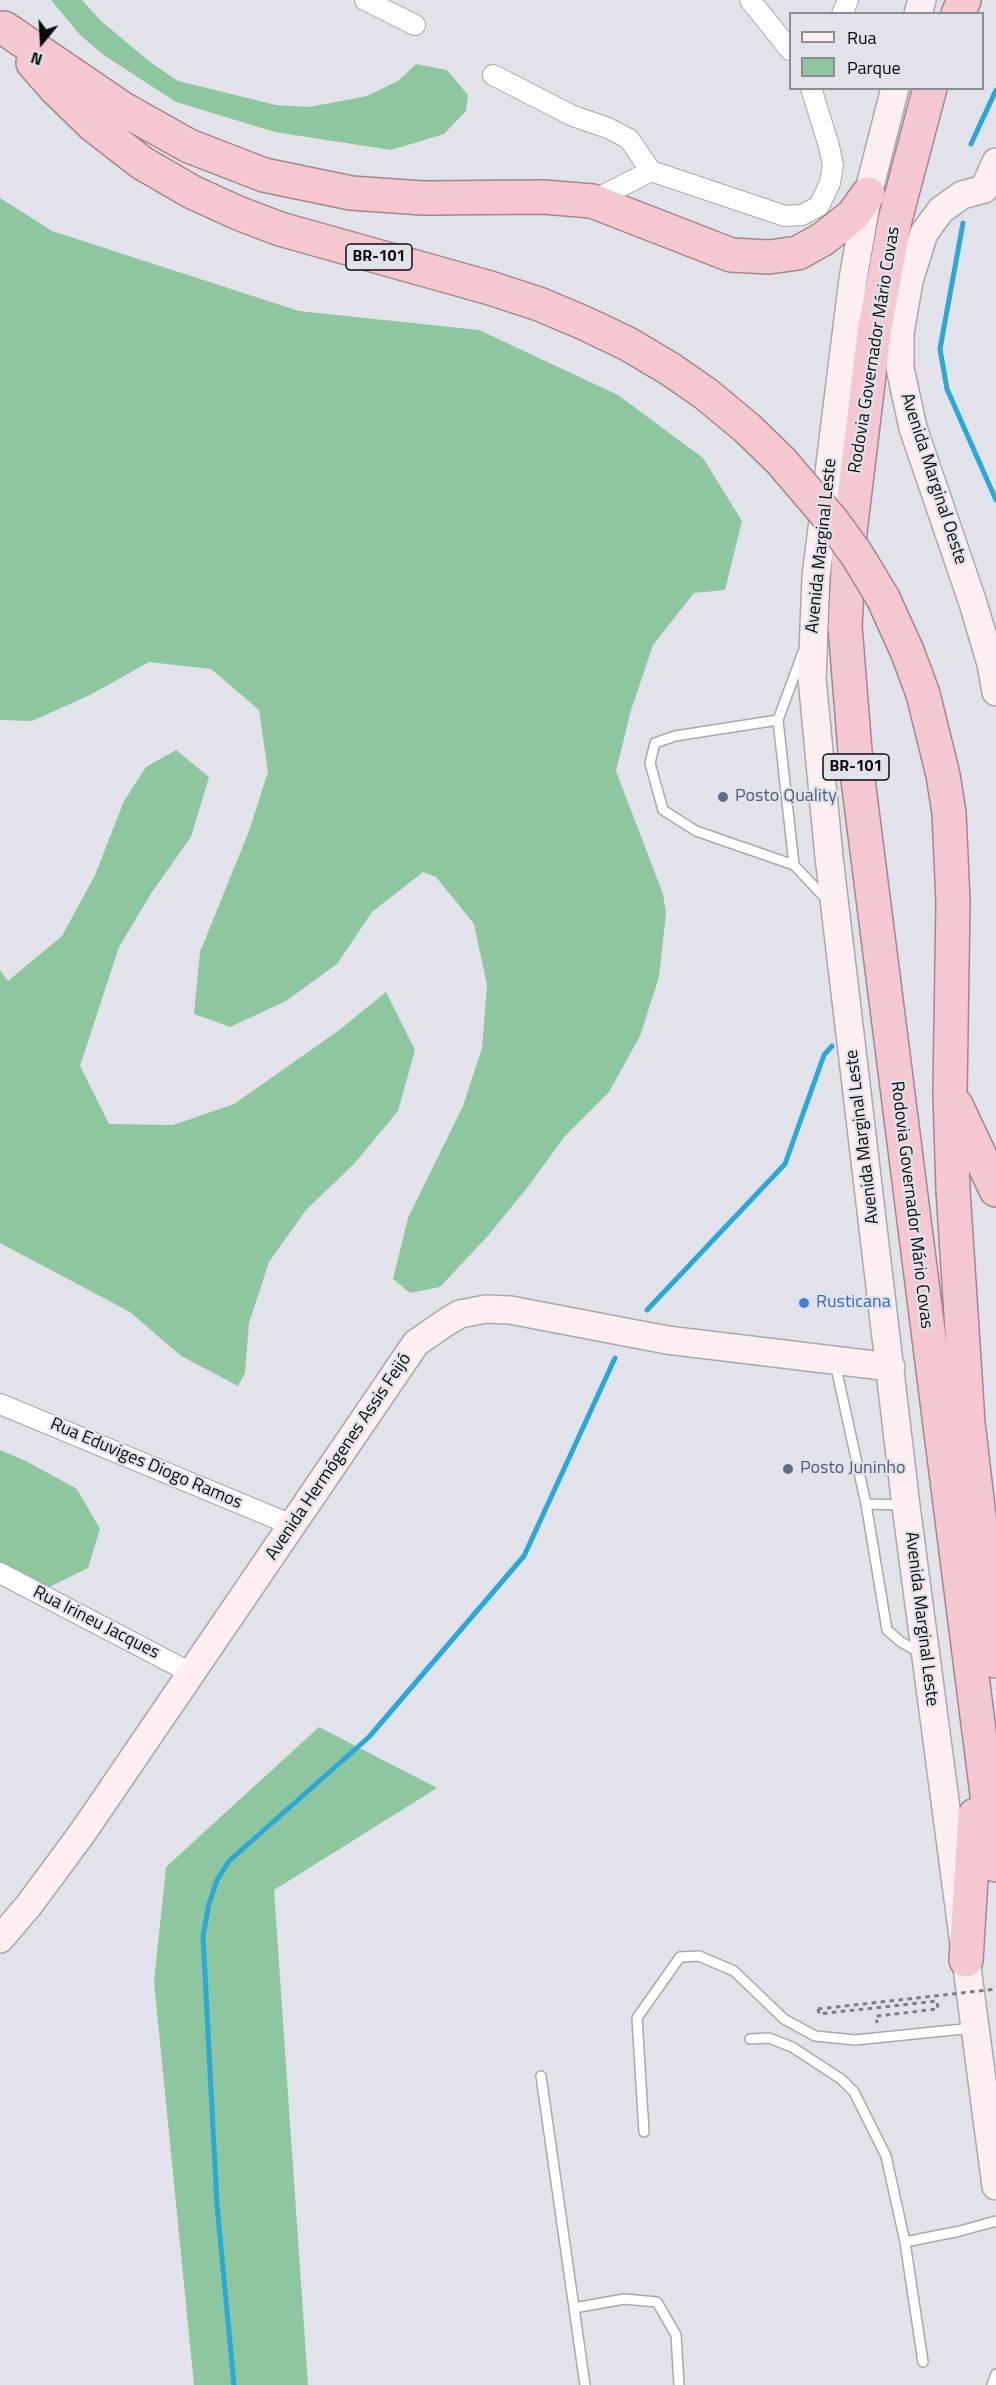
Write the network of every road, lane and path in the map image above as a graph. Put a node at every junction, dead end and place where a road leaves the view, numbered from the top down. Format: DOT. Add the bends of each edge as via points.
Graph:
graph roads {
  1 [pos="365,0"];
  2 [pos="750,0"];
  3 [pos="2,25"];
  4 [pos="415,25"];
  5 [pos="789,49"];
  6 [pos="493,75"];
  7 [pos="812,90"];
  8 [pos="894,90"];
  9 [pos="929,90"];
  10 [pos="996,162"];
  11 [pos="651,171"];
  12 [pos="990,192"];
  13 [pos="868,194"];
  14 [pos="592,201"];
  15 [pos="813,625"];
  16 [pos="996,692"];
  17 [pos="778,720"];
  18 [pos="794,865"];
  19 [pos="835,909"];
  20 [pos="950,1093"];
  21 [pos="996,1190"];
  22 [pos="835,1361"];
  23 [pos="891,1367"];
  24 [pos="0,1404"];
  25 [pos="866,1504"];
  26 [pos="906,1506"];
  27 [pos="291,1525"];
  28 [pos="0,1573"];
  29 [pos="926,1655"];
  30 [pos="996,1661"];
  31 [pos="193,1674"];
  32 [pos="979,1736"];
  33 [pos="996,1865"];
  34 [pos="0,1939"];
  35 [pos="966,1960"];
  36 [pos="996,1989"];
  37 [pos="975,2028"];
  38 [pos="878,2037"];
  39 [pos="750,2039"];
  40 [pos="541,2076"];
  41 [pos="644,2132"];
  42 [pos="996,2186"];
  43 [pos="996,2221"];
  44 [pos="905,2242"];
  45 [pos="574,2308"];
  46 [pos="923,2362"];
  47 [pos="996,2374"];
  48 [pos="585,2385"];
  49 [pos="679,2385"];
  50 [pos="992,2385"];
  1 -- 4 [label="street"];
  2 -- 5 [label="street"];
  3 -- 14 [label="highway" via="123,109 189,146 264,175 361,194"];
  3 -- 20 [label="highway, Rodovia Governador Mário Covas / BR-101, bridge" via="54,87 93,125 142,163 192,192 280,229 490,288 584,323 628,344 706,394 780,461 833,522 883,598 923,694 944,775 952,858"];
  6 -- 11 [label="street" via="573,116 629,139"];
  7 -- 11 [label="street" via="833,165 819,207 802,215 785,216"];
  8 -- 13 [label="main road, Avenida Marginal Leste"];
  9 -- 32 [label="highway, Rodovia Governador Mário Covas / BR-101" via="895,220 874,333 850,531 845,627 856,764"];
  10 -- 12 [label="main road"];
  11 -- 14 [label="street"];
  12 -- 16 [label="main road, Avenida Marginal Oeste" via="962,195 941,210 924,233 903,312 900,368 913,428 973,603"];
  13 -- 14 [label="highway" via="853,215 823,239 798,253 769,257 731,255"];
  13 -- 15 [label="main road, Avenida Marginal Leste" via="853,279 820,538"];
  15 -- 17 [label="lane"];
  15 -- 19 [label="main road, Avenida Marginal Leste" via="812,678"];
  17 -- 18 [label="lane"];
  17 -- 18 [label="lane" via="675,736 655,743 650,763 663,810 696,831"];
  18 -- 19 [label="lane"];
  19 -- 23 [label="main road, Avenida Marginal Leste"];
  20 -- 21 [label="highway"];
  20 -- 30 [label="highway, Rodovia Governador Mário Covas / BR-101" via="968,1423"];
  22 -- 23 [label="main road, Avenida Hermógenes Assis Feijó"];
  22 -- 25 [label="lane"];
  22 -- 27 [label="main road, Avenida Hermógenes Assis Feijó" via="667,1340 510,1310 460,1314 416,1343"];
  23 -- 26 [label="main road, Avenida Marginal Leste"];
  24 -- 27 [label="street, Rua Eduviges Diogo Ramos"];
  25 -- 26 [label="lane"];
  25 -- 29 [label="lane" via="887,1630"];
  26 -- 29 [label="main road, Avenida Marginal Leste"];
  27 -- 31 [label="main road, Avenida Hermógenes Assis Feijó"];
  28 -- 31 [label="street, Rua Irineu Jacques"];
  29 -- 35 [label="main road, Avenida Marginal Leste"];
  31 -- 34 [label="main road, Avenida Hermógenes Assis Feijó" via="83,1832"];
  32 -- 33 [label="highway, Rodovia Governador Mário Covas / BR-101"];
  32 -- 35 [label="highway"];
  35 -- 37 [label="main road, Avenida Marginal Leste"];
  36 -- 38 [label="path, bridge" via="818,2009 819,2014 937,2001 938,2009 876,2016"];
  37 -- 38 [label="lane"];
  37 -- 42 [label="main road, Avenida Marginal Leste"];
  38 -- 41 [label="lane" via="855,2040 815,2036 784,2019 734,1971 699,1956 680,1957 637,2018"];
  39 -- 44 [label="lane" via="770,2038 792,2047 854,2092 886,2156"];
  40 -- 45 [label="lane"];
  43 -- 44 [label="lane"];
  44 -- 46 [label="lane"];
  45 -- 48 [label="lane"];
  45 -- 49 [label="lane" via="624,2299 657,2302 676,2335"];
  47 -- 50 [label="lane"];
}
